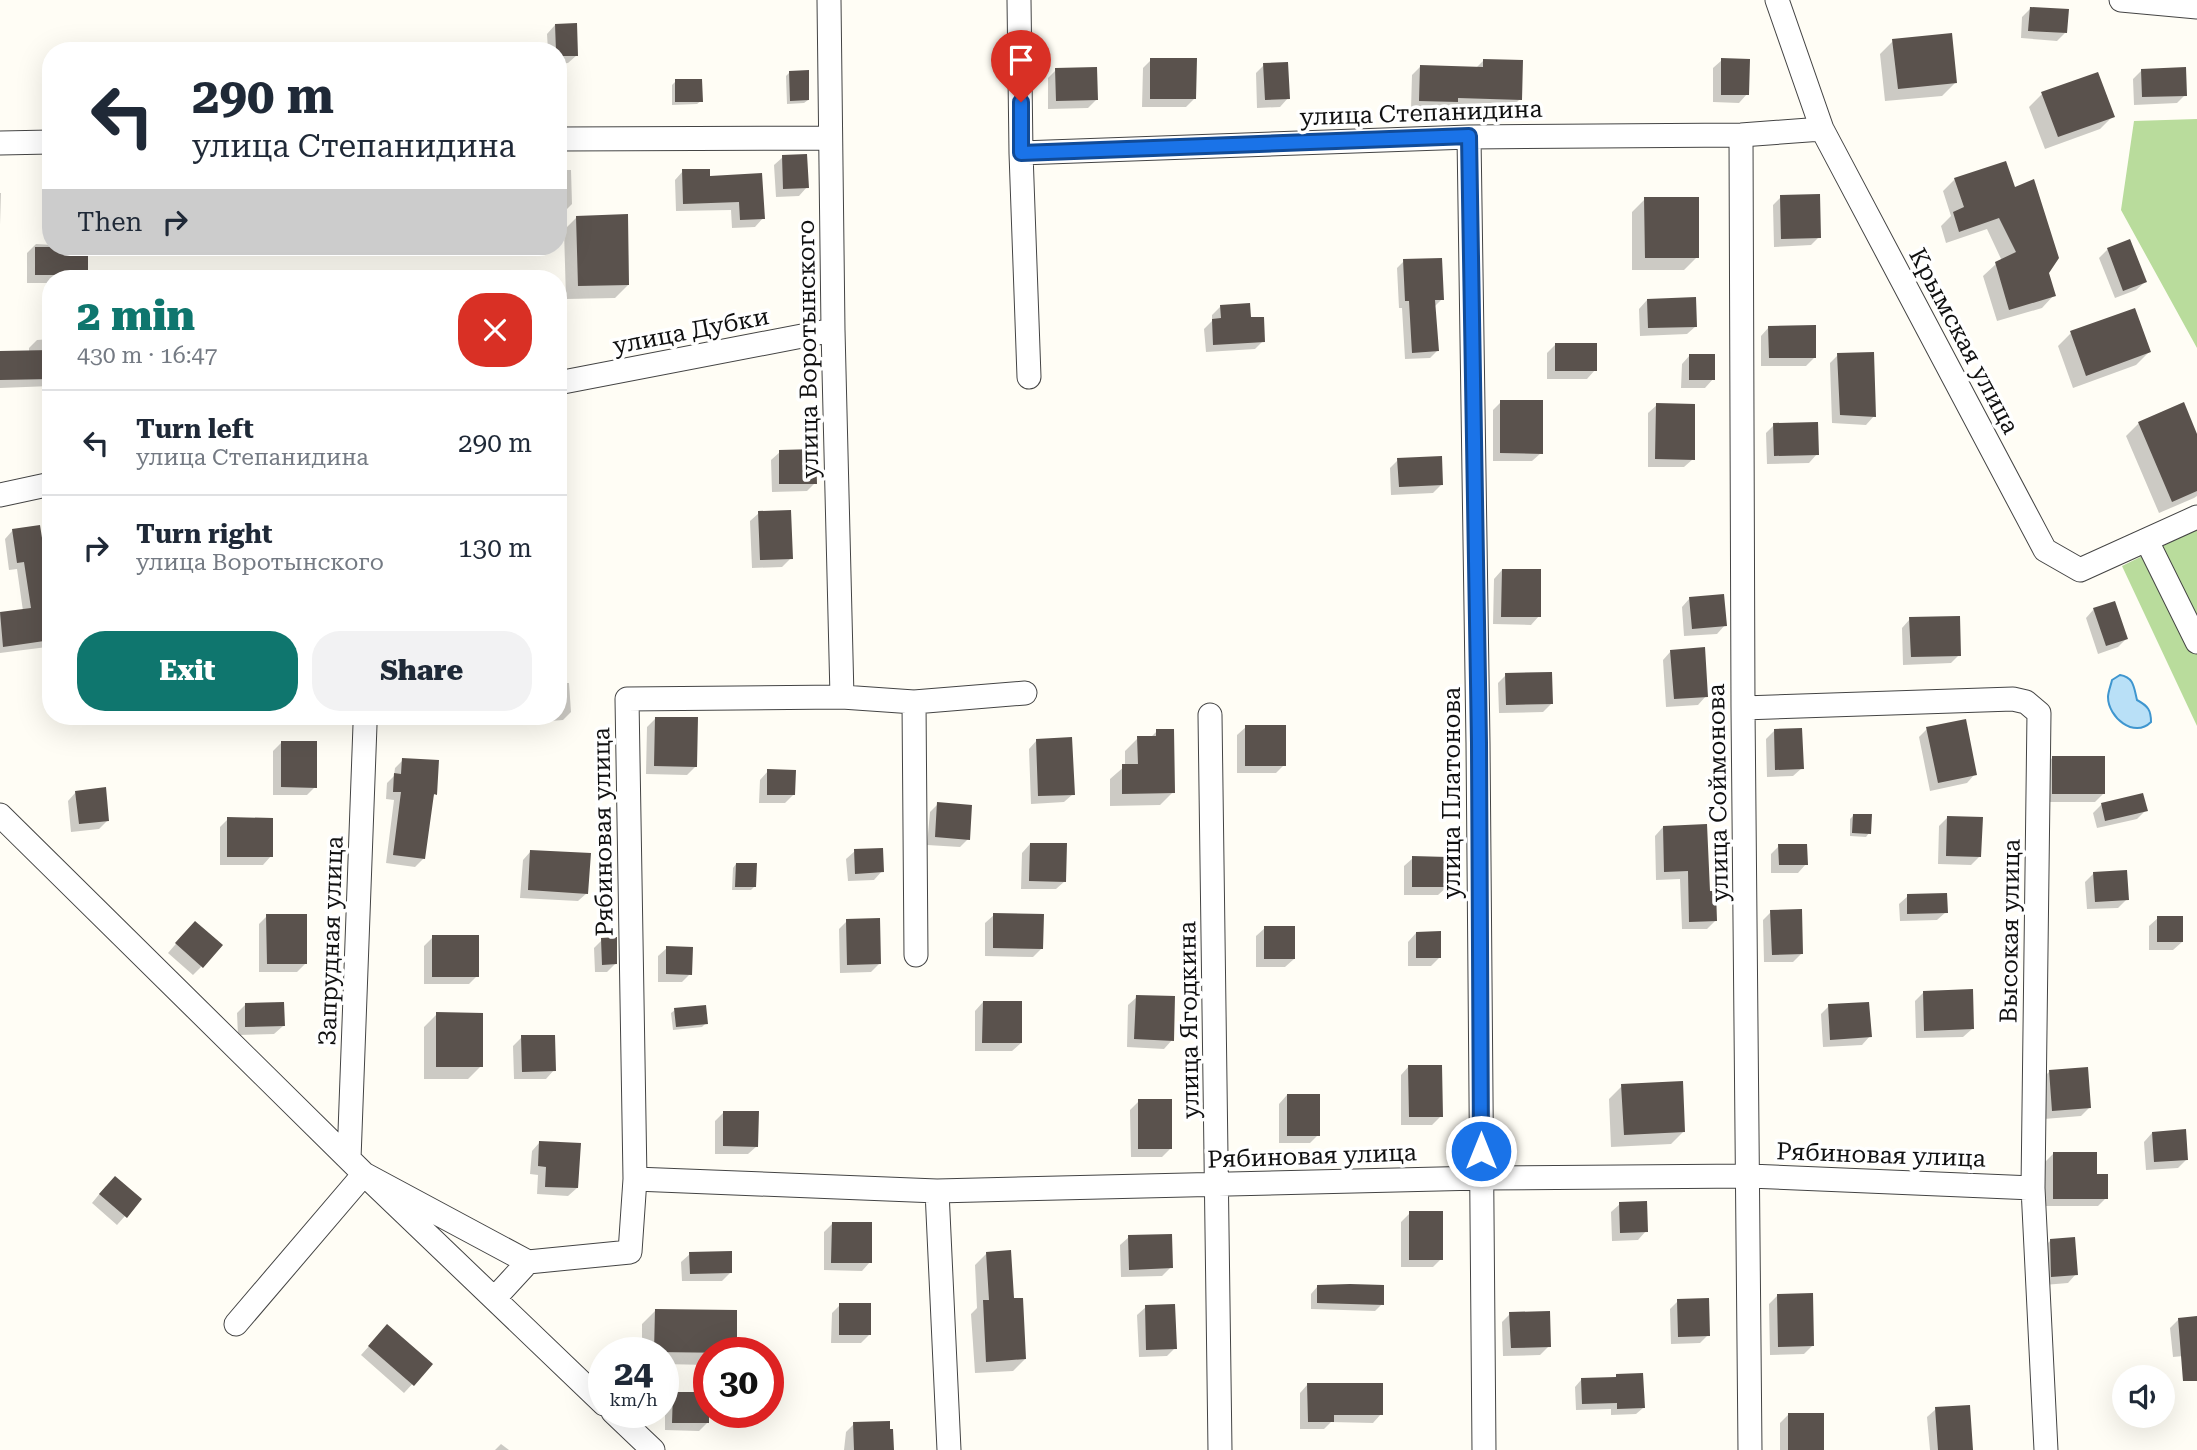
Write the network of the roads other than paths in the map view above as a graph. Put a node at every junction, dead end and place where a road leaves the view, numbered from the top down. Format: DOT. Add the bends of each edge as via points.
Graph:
graph roads {
  1 [pos="829,0"];
  2 [pos="1019,0"];
  3 [pos="1777,0"];
  4 [pos="2121,0"];
  5 [pos="2197,7"];
  6 [pos="1822,130"];
  7 [pos="1741,135"];
  8 [pos="1469,136"];
  9 [pos="830,138"];
  10 [pos="567,139"];
  11 [pos="42,142"];
  12 [pos="0,143"];
  13 [pos="1021,153"];
  14 [pos="833,330"];
  15 [pos="1029,377"];
  16 [pos="567,381"];
  17 [pos="42,486"];
  18 [pos="0,495"];
  19 [pos="2197,517"];
  20 [pos="2147,541"];
  21 [pos="2197,642"];
  22 [pos="1025,692"];
  23 [pos="842,697"];
  24 [pos="914,702"];
  25 [pos="1743,708"];
  26 [pos="1210,715"];
  27 [pos="365,726"];
  28 [pos="0,815"];
  29 [pos="916,955"];
  30 [pos="356,1166"];
  31 [pos="1749,1176"];
  32 [pos="1481,1178"];
  33 [pos="635,1179"];
  34 [pos="1218,1185"];
  35 [pos="2034,1188"];
  36 [pos="937,1191"];
  37 [pos="528,1262"];
  38 [pos="495,1298"];
  39 [pos="236,1324"];
  40 [pos="588,1389"];
  41 [pos="629,1428"];
  42 [pos="653,1450"];
  43 [pos="949,1450"];
  44 [pos="1220,1450"];
  45 [pos="1484,1450"];
  46 [pos="1750,1450"];
  47 [pos="2046,1450"];
  1 -- 9 [label="street, улица Воротынского"];
  2 -- 13 [label="street"];
  3 -- 6 [label="street, Крымская улица"];
  4 -- 5 [label="street"];
  6 -- 7 [label="street, улица Степанидина"];
  6 -- 20 [label="street, Крымская улица" via="2045,550 2080,570"];
  7 -- 8 [label="street, улица Степанидина"];
  7 -- 25 [label="street, улица Соймонова"];
  8 -- 13 [label="street, улица Степанидина"];
  8 -- 32 [label="street, улица Платонова"];
  9 -- 10 [label="street"];
  9 -- 14 [label="street, улица Воротынского"];
  11 -- 12 [label="street"];
  13 -- 15 [label="street"];
  14 -- 16 [label="street, улица Дубки"];
  14 -- 23 [label="street, улица Воротынского"];
  17 -- 18 [label="street"];
  19 -- 20 [label="street, Крымская улица"];
  20 -- 21 [label="street"];
  22 -- 24 [label="street"];
  23 -- 24 [label="street"];
  23 -- 33 [label="street, Рябиновая улица" via="627,699"];
  24 -- 29 [label="street"];
  25 -- 31 [label="street, улица Соймонова"];
  25 -- 35 [label="street, Высокая улица" via="2013,699 2026,702 2039,713"];
  26 -- 34 [label="street, улица Ягодкина"];
  27 -- 30 [label="street, Запрудная улица"];
  28 -- 30 [label="street"];
  30 -- 37 [label="street"];
  30 -- 38 [label="street"];
  30 -- 39 [label="street"];
  31 -- 32 [label="street, Рябиновая улица"];
  31 -- 35 [label="street, Рябиновая улица"];
  31 -- 46 [label="street, улица Соймонова"];
  32 -- 34 [label="street, Рябиновая улица"];
  32 -- 45 [label="street, улица Платонова"];
  33 -- 36 [label="street, Рябиновая улица"];
  33 -- 37 [label="street, Рябиновая улица" via="630,1252"];
  34 -- 36 [label="street, Рябиновая улица"];
  34 -- 44 [label="street, улица Ягодкина"];
  35 -- 47 [label="street, Высокая улица"];
  36 -- 43 [label="street"];
  37 -- 38 [label="street"];
  38 -- 40 [label="street"];
  41 -- 42 [label="street"];
}
